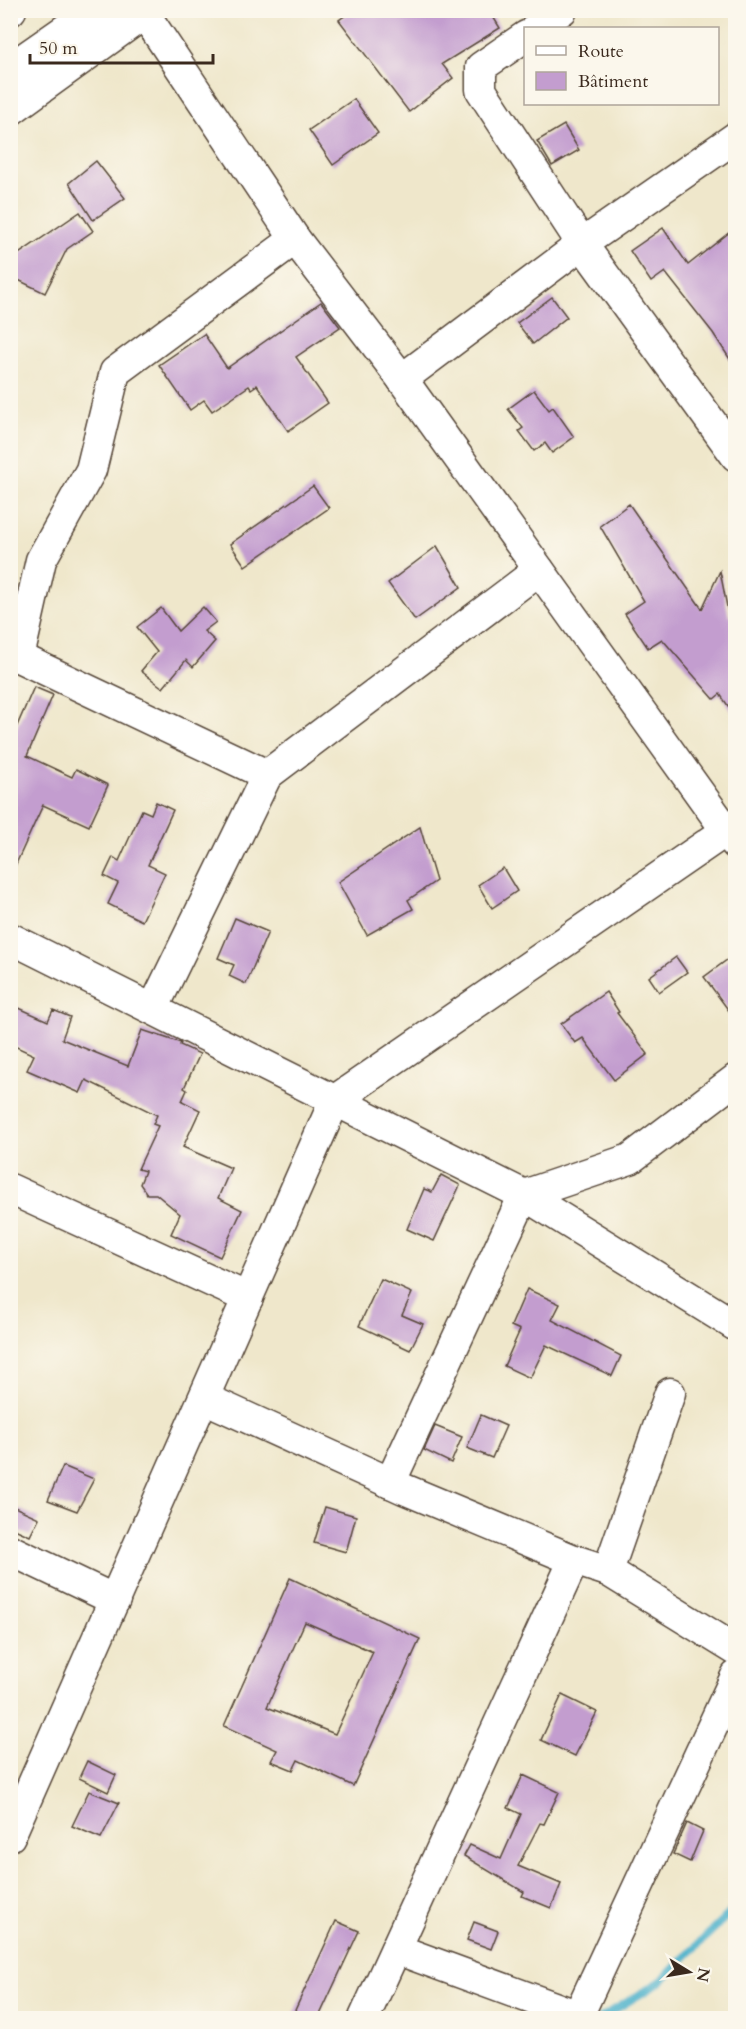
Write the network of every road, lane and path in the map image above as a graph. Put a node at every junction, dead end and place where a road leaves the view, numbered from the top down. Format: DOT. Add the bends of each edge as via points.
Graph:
graph roads {
  1 [pos="96,10"];
  2 [pos="562,10"];
  3 [pos="144,11"];
  4 [pos="537,27"];
  5 [pos="524,37"];
  6 [pos="10,70"];
  7 [pos="14,108"];
  8 [pos="735,137"];
  9 [pos="296,239"];
  10 [pos="582,244"];
  11 [pos="402,379"];
  12 [pos="735,456"];
  13 [pos="539,570"];
  14 [pos="15,655"];
  15 [pos="267,775"];
  16 [pos="732,834"];
  17 [pos="10,938"];
  18 [pos="153,1009"];
  19 [pos="735,1079"];
  20 [pos="335,1100"];
  21 [pos="10,1189"];
  22 [pos="524,1195"];
  23 [pos="248,1298"];
  24 [pos="735,1326"];
  25 [pos="670,1393"];
  26 [pos="204,1398"];
  27 [pos="390,1483"];
  28 [pos="10,1550"];
  29 [pos="574,1560"];
  30 [pos="608,1571"];
  31 [pos="115,1600"];
  32 [pos="735,1650"];
  33 [pos="735,1676"];
  34 [pos="10,1836"];
  35 [pos="396,1948"];
  36 [pos="579,2018"];
  37 [pos="364,2019"];
  1 -- 6 [label="main road"];
  2 -- 4 [label="street"];
  3 -- 7 [label="main road"];
  3 -- 9 [label="street"];
  5 -- 10 [label="street" via="481,67 481,90"];
  8 -- 10 [label="street"];
  9 -- 11 [label="street"];
  9 -- 14 [label="street" via="115,372 91,470 41,560"];
  10 -- 11 [label="street"];
  10 -- 12 [label="street"];
  11 -- 13 [label="street"];
  13 -- 15 [label="street"];
  13 -- 16 [label="street"];
  14 -- 15 [label="street"];
  15 -- 18 [label="street"];
  16 -- 20 [label="street"];
  17 -- 18 [label="street"];
  18 -- 20 [label="street"];
  19 -- 22 [label="street" via="630,1159"];
  20 -- 22 [label="street"];
  20 -- 23 [label="street"];
  21 -- 23 [label="street"];
  22 -- 24 [label="street"];
  22 -- 27 [label="street"];
  23 -- 26 [label="street"];
  25 -- 30 [label="street"];
  26 -- 27 [label="street"];
  26 -- 31 [label="street"];
  27 -- 29 [label="street"];
  28 -- 31 [label="street"];
  29 -- 30 [label="street"];
  29 -- 35 [label="street"];
  30 -- 32 [label="street"];
  31 -- 34 [label="street"];
  33 -- 36 [label="street"];
  35 -- 36 [label="street"];
  35 -- 37 [label="street"];
}
